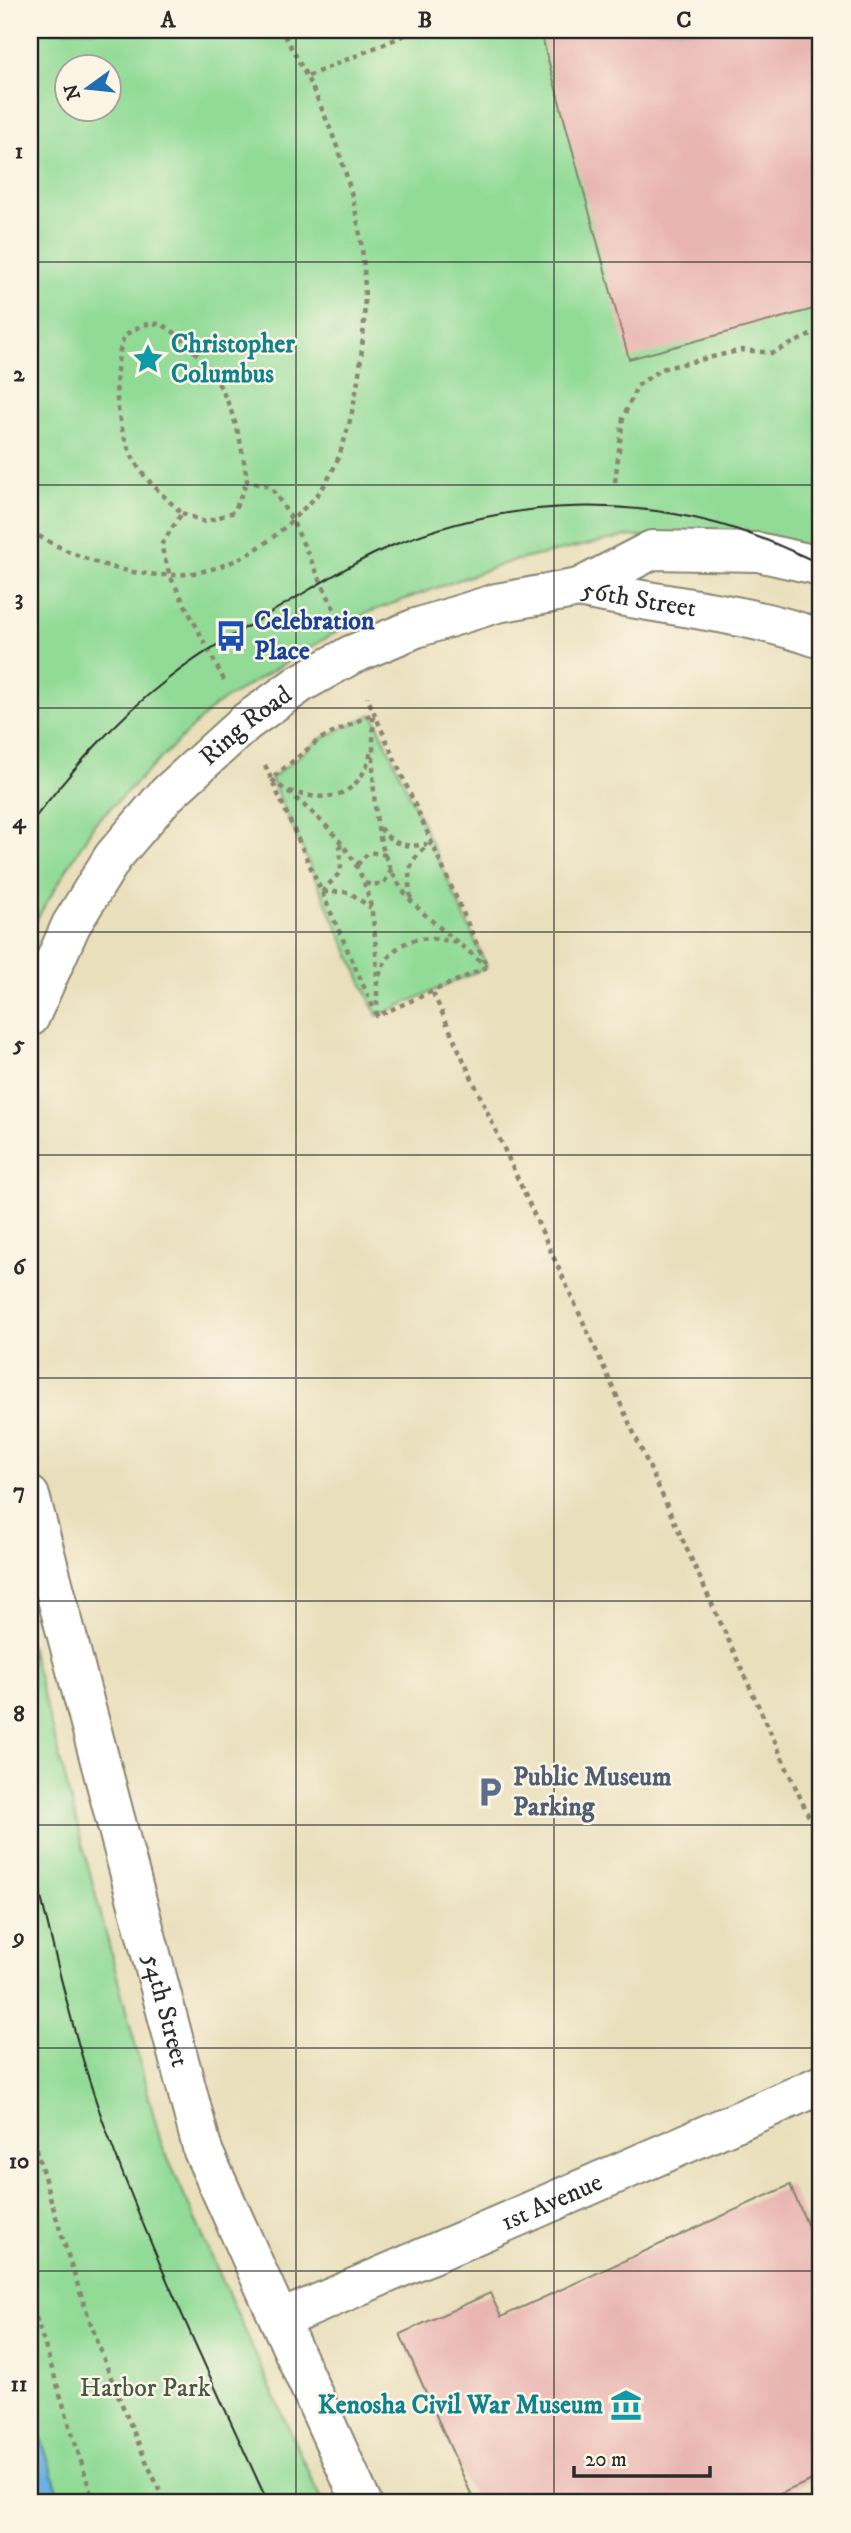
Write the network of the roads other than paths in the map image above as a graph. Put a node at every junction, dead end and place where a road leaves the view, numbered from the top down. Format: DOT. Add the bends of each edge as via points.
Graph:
graph roads {
  1 [pos="821,566"];
  2 [pos="579,588"];
  3 [pos="821,639"];
  4 [pos="30,1017"];
  5 [pos="30,1496"];
  6 [pos="821,2085"];
  7 [pos="280,2320"];
  8 [pos="362,2503"];
  1 -- 2 [label="street, 56th Street" via="758,552 652,550"];
  2 -- 3 [label="street, 56th Street" via="782,625"];
  2 -- 4 [label="street, Ring Road" via="497,603 416,628 351,655 246,722 165,796 113,858 71,925"];
  5 -- 7 [label="street, 54th Street" via="203,2151"];
  6 -- 7 [label="street, 1st Avenue"];
  7 -- 8 [label="street, 54th Street"];
}
